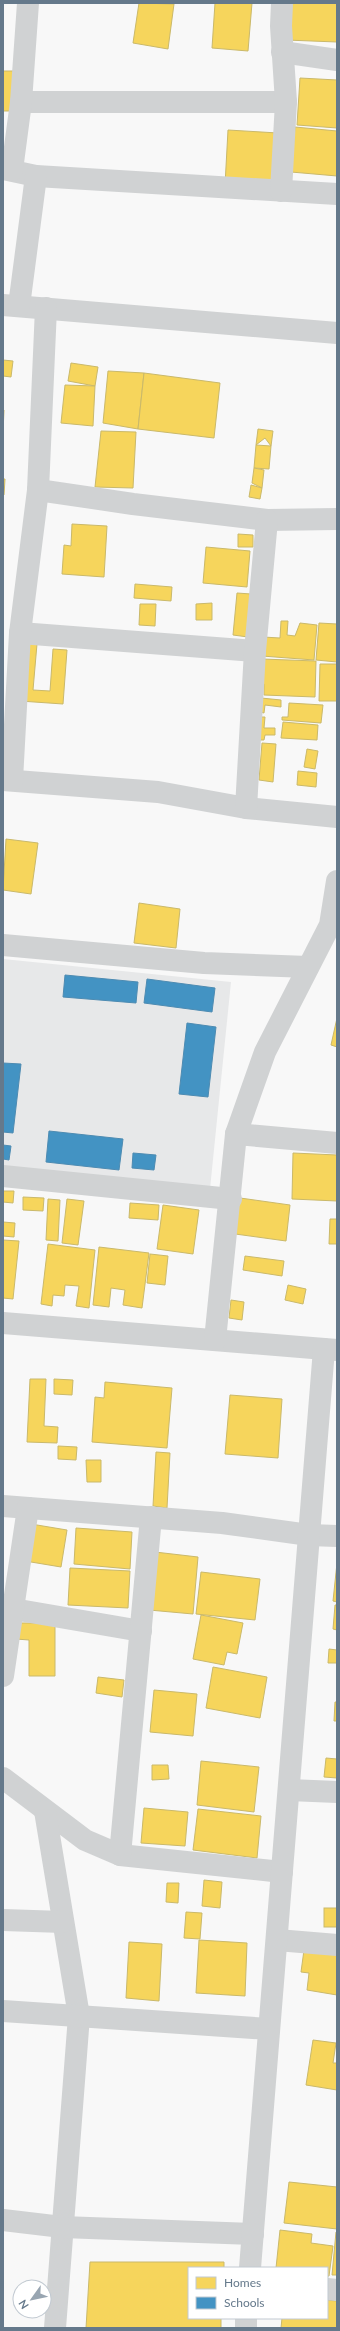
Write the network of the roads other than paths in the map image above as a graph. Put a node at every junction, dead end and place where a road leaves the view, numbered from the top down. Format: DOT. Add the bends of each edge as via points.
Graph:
graph roads {
  1 [pos="28,3"];
  2 [pos="282,3"];
  3 [pos="282,52"];
  4 [pos="337,60"];
  5 [pos="22,102"];
  6 [pos="286,102"];
  7 [pos="8,170"];
  8 [pos="36,176"];
  9 [pos="281,191"];
  10 [pos="337,194"];
  11 [pos="11,306"];
  12 [pos="46,308"];
  13 [pos="337,333"];
  14 [pos="38,490"];
  15 [pos="337,519"];
  16 [pos="267,520"];
  17 [pos="20,632"];
  18 [pos="255,651"];
  19 [pos="8,780"];
  20 [pos="246,808"];
  21 [pos="337,817"];
  22 [pos="337,881"];
  23 [pos="3,945"];
  24 [pos="308,967"];
  25 [pos="236,1134"];
  26 [pos="337,1143"];
  27 [pos="3,1176"];
  28 [pos="231,1199"];
  29 [pos="3,1323"];
  30 [pos="215,1340"];
  31 [pos="331,1349"];
  32 [pos="3,1506"];
  33 [pos="28,1508"];
  34 [pos="151,1517"];
  35 [pos="309,1535"];
  36 [pos="337,1536"];
  37 [pos="14,1609"];
  38 [pos="141,1631"];
  39 [pos="3,1676"];
  40 [pos="3,1778"];
  41 [pos="289,1790"];
  42 [pos="337,1792"];
  43 [pos="44,1811"];
  44 [pos="120,1855"];
  45 [pos="282,1872"];
  46 [pos="3,1920"];
  47 [pos="63,1922"];
  48 [pos="277,1940"];
  49 [pos="337,1945"];
  50 [pos="3,2011"];
  51 [pos="79,2016"];
  52 [pos="269,2029"];
  53 [pos="3,2220"];
  54 [pos="62,2227"];
  55 [pos="253,2234"];
  56 [pos="250,2267"];
  57 [pos="54,2328"];
  1 -- 5 [label="street"];
  2 -- 3 [label="street"];
  3 -- 4 [label="street"];
  3 -- 6 [label="street"];
  5 -- 6 [label="street"];
  5 -- 7 [label="street"];
  6 -- 9 [label="street"];
  7 -- 8 [label="street"];
  8 -- 9 [label="street"];
  8 -- 11 [label="street"];
  9 -- 10 [label="street"];
  11 -- 12 [label="street"];
  12 -- 13 [label="street"];
  12 -- 14 [label="street"];
  14 -- 16 [label="street"];
  14 -- 17 [label="street"];
  15 -- 16 [label="street"];
  16 -- 18 [label="street"];
  17 -- 18 [label="street"];
  17 -- 19 [label="street"];
  18 -- 20 [label="street"];
  19 -- 20 [label="street" via="158,792"];
  20 -- 21 [label="street"];
  22 -- 24 [label="street" via="330,925"];
  23 -- 24 [label="street" via="204,963"];
  24 -- 25 [label="street" via="265,1052"];
  25 -- 26 [label="street"];
  25 -- 28 [label="street"];
  27 -- 28 [label="street"];
  28 -- 30 [label="street"];
  29 -- 30 [label="street"];
  30 -- 31 [label="street"];
  31 -- 35 [label="street"];
  32 -- 33 [label="street"];
  33 -- 34 [label="street"];
  33 -- 37 [label="street"];
  34 -- 35 [label="street" via="222,1523"];
  34 -- 38 [label="street"];
  35 -- 36 [label="street"];
  35 -- 41 [label="street"];
  37 -- 38 [label="street"];
  37 -- 39 [label="street"];
  38 -- 44 [label="street"];
  40 -- 43 [label="street"];
  41 -- 42 [label="street"];
  41 -- 45 [label="street"];
  43 -- 44 [label="street" via="85,1840"];
  43 -- 47 [label="street"];
  44 -- 45 [label="street"];
  45 -- 48 [label="street"];
  46 -- 47 [label="street"];
  47 -- 51 [label="street"];
  48 -- 49 [label="street"];
  48 -- 52 [label="street"];
  50 -- 51 [label="street"];
  51 -- 52 [label="street"];
  51 -- 54 [label="street"];
  52 -- 55 [label="street"];
  53 -- 54 [label="street"];
  54 -- 55 [label="street"];
  54 -- 57 [label="street"];
  55 -- 56 [label="street"];
}
